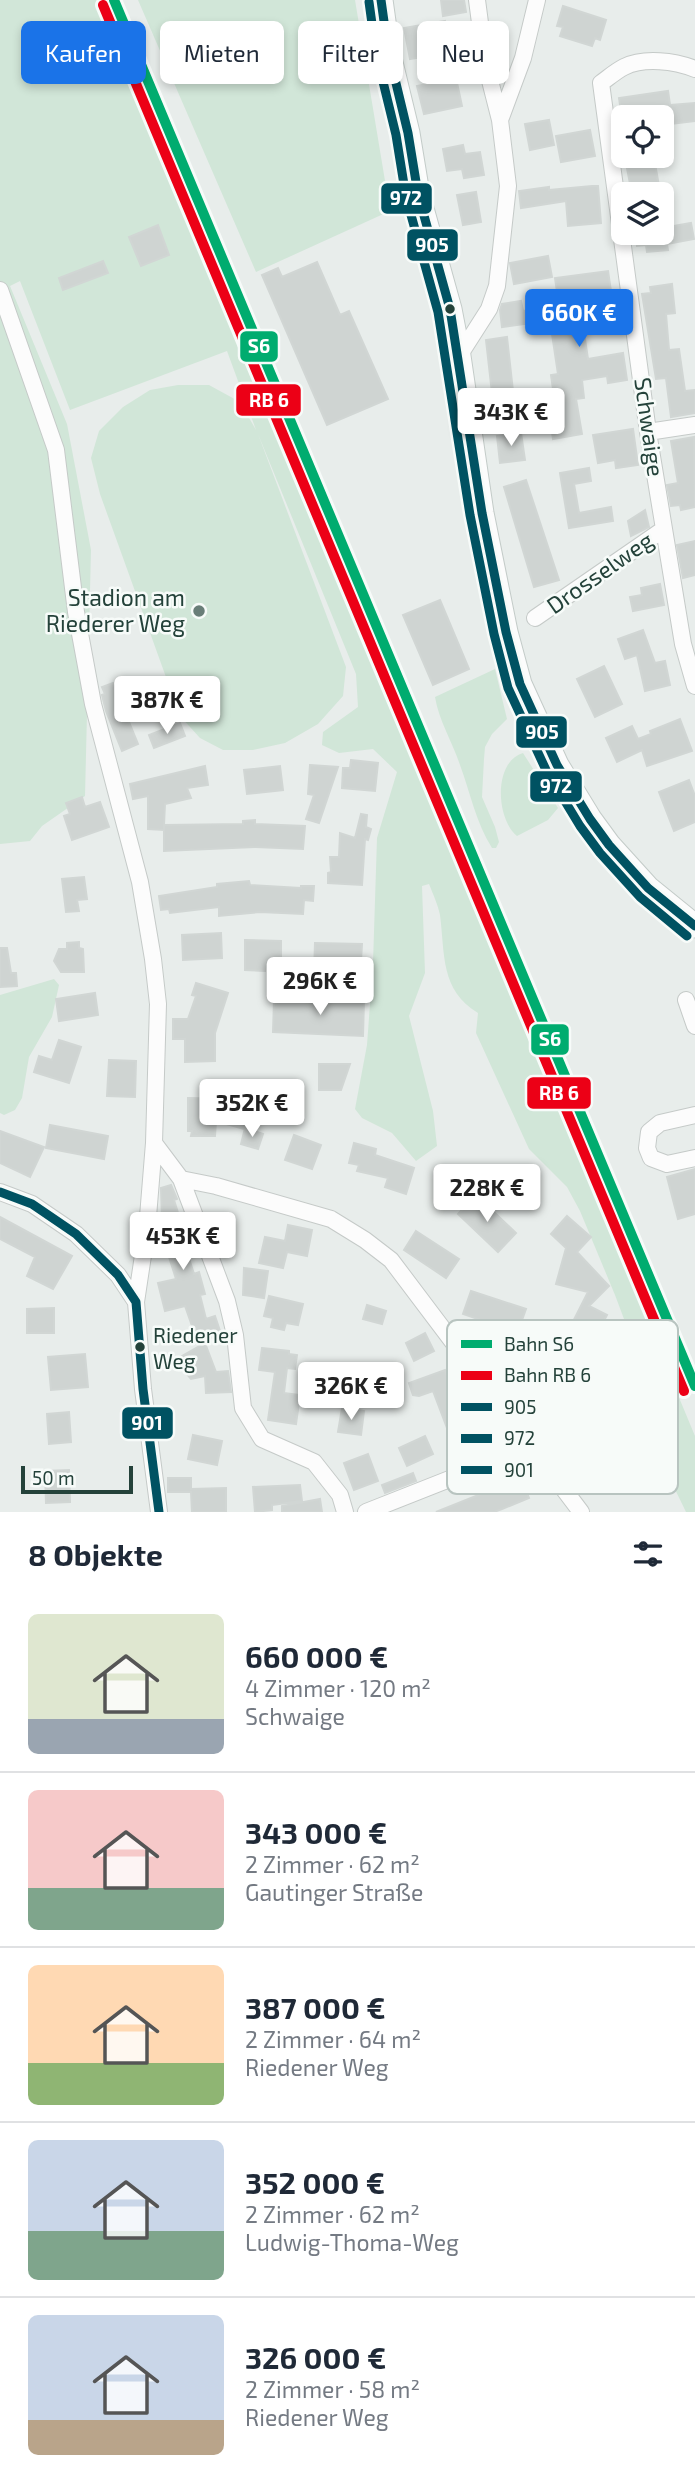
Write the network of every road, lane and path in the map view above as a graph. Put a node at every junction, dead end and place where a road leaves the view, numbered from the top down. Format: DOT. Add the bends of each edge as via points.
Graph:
graph roads {
  1 [pos="381,0"];
  2 [pos="477,0"];
  3 [pos="537,0"];
  4 [pos="695,69"];
  5 [pos="500,120"];
  6 [pos="0,290"];
  7 [pos="459,356"];
  8 [pos="695,425"];
  9 [pos="648,432"];
  10 [pos="664,528"];
  11 [pos="535,618"];
  12 [pos="695,686"];
  13 [pos="695,926"];
  14 [pos="686,1000"];
  15 [pos="695,1026"];
  16 [pos="695,1115"];
  17 [pos="154,1143"];
  18 [pos="695,1158"];
  19 [pos="181,1179"];
  20 [pos="0,1192"];
  21 [pos="136,1302"];
  22 [pos="447,1334"];
  23 [pos="447,1480"];
  24 [pos="567,1494"];
  25 [pos="159,1512"];
  26 [pos="345,1512"];
  27 [pos="366,1512"];
  28 [pos="580,1512"];
  1 -- 7 [label="main road" via="418,194"];
  2 -- 5 [label="street" via="485,61"];
  3 -- 5 [label="street" via="523,58"];
  4 -- 9 [label="street, Schwaige" via="648,61 625,66 601,83"];
  5 -- 7 [label="street" via="508,186 497,286 489,309"];
  6 -- 17 [label="street" via="56,450 76,612 93,704 141,883 158,1004"];
  7 -- 13 [label="main road" via="482,513 520,684 557,765 603,837 648,888"];
  8 -- 9 [label="street"];
  9 -- 10 [label="street, Schwaige"];
  10 -- 11 [label="street, Drosselweg"];
  10 -- 12 [label="street, Schwaige" via="683,644"];
  14 -- 15 [label="street"];
  16 -- 18 [label="street" via="660,1123 649,1132 647,1148 651,1158 667,1164"];
  17 -- 19 [label="street"];
  17 -- 21 [label="street"];
  19 -- 22 [label="street" via="331,1219 391,1261"];
  19 -- 26 [label="street" via="227,1301 243,1408 262,1439 314,1462 340,1496"];
  20 -- 21 [label="street" via="32,1204 76,1234 118,1275"];
  21 -- 25 [label="street"];
  23 -- 27 [label="street"];
  24 -- 28 [label="street"];
}
